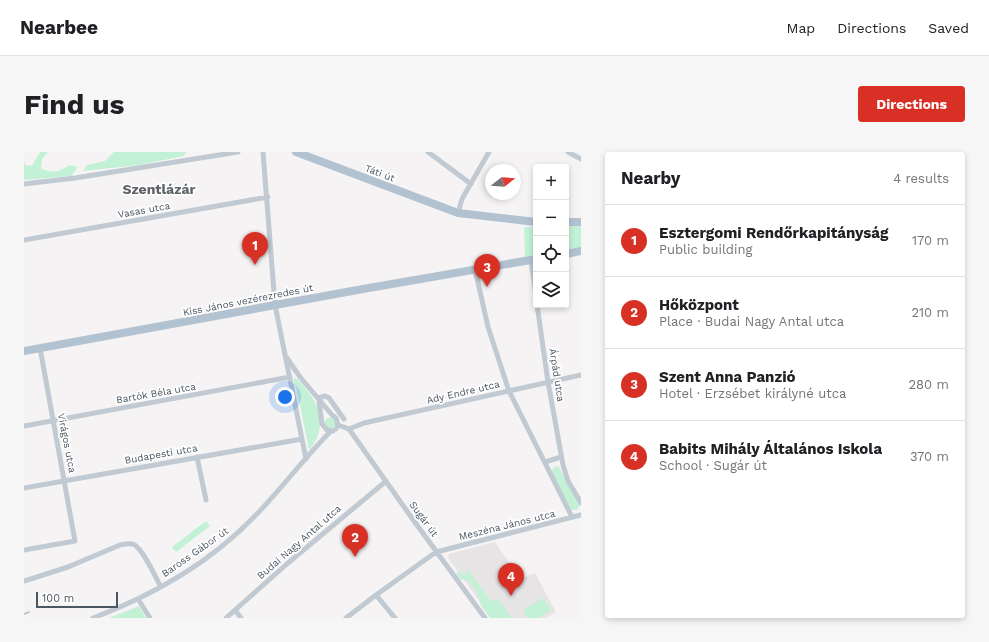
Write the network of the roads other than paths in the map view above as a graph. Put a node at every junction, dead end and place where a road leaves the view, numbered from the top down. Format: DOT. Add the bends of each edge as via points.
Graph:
graph roads {
  1 [pos="238,152"];
  2 [pos="263,152"];
  3 [pos="296,152"];
  4 [pos="428,152"];
  5 [pos="489,152"];
  6 [pos="569,153"];
  7 [pos="581,159"];
  8 [pos="24,184"];
  9 [pos="471,184"];
  10 [pos="268,197"];
  11 [pos="458,213"];
  12 [pos="533,222"];
  13 [pos="569,222"];
  14 [pos="581,222"];
  15 [pos="24,240"];
  16 [pos="581,251"];
  17 [pos="569,253"];
  18 [pos="533,259"];
  19 [pos="475,269"];
  20 [pos="275,305"];
  21 [pos="537,308"];
  22 [pos="40,348"];
  23 [pos="24,351"];
  24 [pos="286,356"];
  25 [pos="581,375"];
  26 [pos="290,377"];
  27 [pos="548,382"];
  28 [pos="509,391"];
  29 [pos="318,399"];
  30 [pos="332,415"];
  31 [pos="344,419"];
  32 [pos="53,420"];
  33 [pos="322,421"];
  34 [pos="24,426"];
  35 [pos="335,428"];
  36 [pos="324,429"];
  37 [pos="350,429"];
  38 [pos="302,439"];
  39 [pos="318,444"];
  40 [pos="197,457"];
  41 [pos="561,457"];
  42 [pos="306,459"];
  43 [pos="545,462"];
  44 [pos="65,481"];
  45 [pos="385,482"];
  46 [pos="24,488"];
  47 [pos="206,500"];
  48 [pos="581,504"];
  49 [pos="581,515"];
  50 [pos="572,517"];
  51 [pos="24,550"];
  52 [pos="436,552"];
  53 [pos="24,581"];
  54 [pos="160,587"];
  55 [pos="376,595"];
  56 [pos="138,599"];
  57 [pos="235,610"];
  58 [pos="93,618"];
  59 [pos="150,618"];
  60 [pos="226,618"];
  61 [pos="241,618"];
  62 [pos="346,618"];
  63 [pos="395,618"];
  64 [pos="485,618"];
  1 -- 8 [label="street"];
  2 -- 10 [label="street"];
  3 -- 11 [label="main road, Táti út"];
  4 -- 9 [label="street"];
  5 -- 9 [label="street"];
  6 -- 7 [label="street"];
  9 -- 11 [label="street" via="462,199"];
  10 -- 15 [label="street, Vasas utca"];
  10 -- 20 [label="street"];
  11 -- 12 [label="main road, Táti út"];
  13 -- 14 [label="main road"];
  16 -- 17 [label="main road"];
  18 -- 19 [label="main road, Kiss János vezérezredes út"];
  19 -- 20 [label="main road, Kiss János vezérezredes út"];
  19 -- 28 [label="street" via="488,327"];
  20 -- 22 [label="main road, Kiss János vezérezredes út"];
  20 -- 24 [label="street"];
  21 -- 27 [label="street, Árpád utca"];
  22 -- 23 [label="main road, Kiss János vezérezredes út"];
  22 -- 32 [label="street, Virágos utca"];
  24 -- 26 [label="street"];
  24 -- 29 [label="street"];
  25 -- 27 [label="street, Ady Endre utca"];
  26 -- 32 [label="street, Bartók Béla utca"];
  26 -- 38 [label="street"];
  27 -- 28 [label="street, Ady Endre utca"];
  27 -- 41 [label="street, Árpád utca"];
  28 -- 37 [label="street, Ady Endre utca" via="364,423"];
  28 -- 43 [label="street"];
  29 -- 30 [label="street"];
  29 -- 31 [label="street" via="325,396 329,398"];
  29 -- 33 [label="street"];
  30 -- 33 [label="street"];
  30 -- 35 [label="street" via="336,418"];
  32 -- 34 [label="street, Bartók Béla utca"];
  32 -- 44 [label="street, Virágos utca"];
  33 -- 36 [label="street"];
  35 -- 36 [label="street"];
  35 -- 37 [label="street"];
  35 -- 39 [label="street"];
  36 -- 39 [label="street"];
  37 -- 45 [label="street, Sugár út"];
  38 -- 40 [label="street, Budapesti utca"];
  38 -- 42 [label="street"];
  39 -- 42 [label="street, Baross Gábor út"];
  40 -- 44 [label="street, Budapesti utca"];
  40 -- 47 [label="street"];
  41 -- 43 [label="street"];
  41 -- 48 [label="street, Árpád utca" via="568,482"];
  42 -- 54 [label="street, Baross Gábor út" via="240,531 204,560"];
  43 -- 50 [label="street"];
  44 -- 46 [label="street, Budapesti utca"];
  44 -- 51 [label="street, Virágos utca" via="75,541"];
  45 -- 52 [label="street, Sugár út"];
  45 -- 57 [label="street, Budai Nagy Antal utca"];
  49 -- 50 [label="street, Meszéna János utca"];
  50 -- 52 [label="street, Meszéna János utca"];
  52 -- 55 [label="street"];
  52 -- 64 [label="street, Sugár út"];
  53 -- 54 [label="street" via="63,569 127,543 133,544 139,550"];
  54 -- 56 [label="street, Baross Gábor út"];
  55 -- 62 [label="street"];
  55 -- 63 [label="street"];
  56 -- 58 [label="street, Baross Gábor út"];
  56 -- 59 [label="street"];
  57 -- 60 [label="street, Budai Nagy Antal utca"];
  57 -- 61 [label="street"];
}
